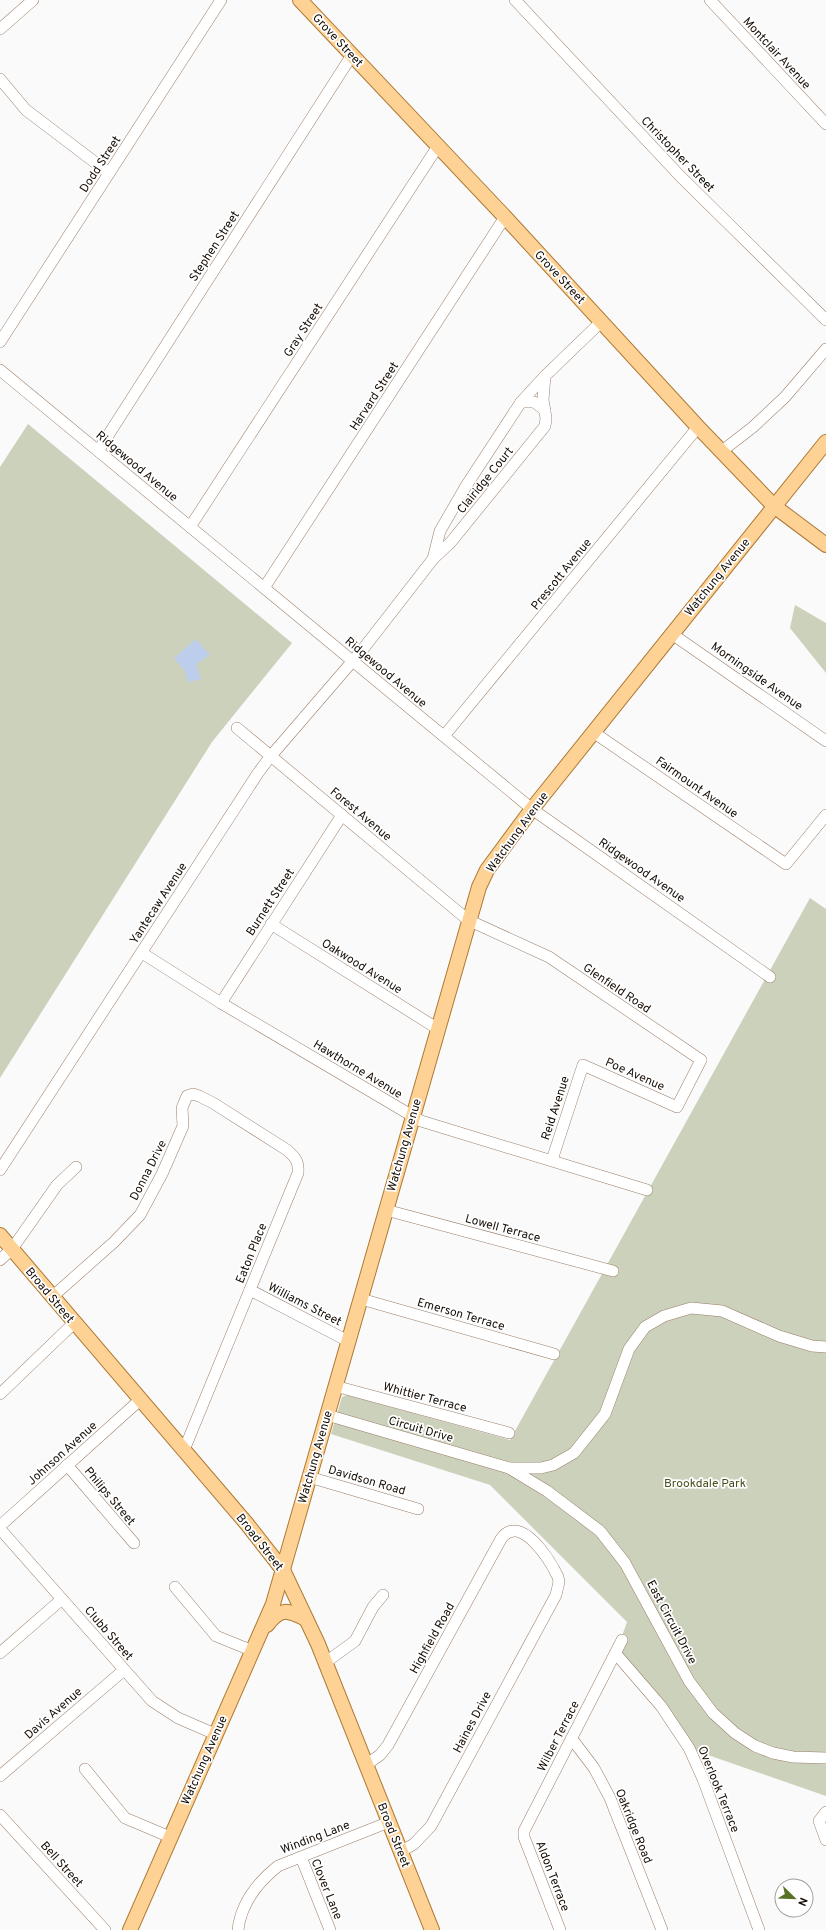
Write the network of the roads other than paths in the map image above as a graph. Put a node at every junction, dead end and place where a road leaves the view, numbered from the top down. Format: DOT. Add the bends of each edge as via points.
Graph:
graph roads {
  1 [pos="33,0"];
  2 [pos="221,0"];
  3 [pos="300,0"];
  4 [pos="515,0"];
  5 [pos="710,0"];
  6 [pos="0,29"];
  7 [pos="352,55"];
  8 [pos="0,81"];
  9 [pos="826,124"];
  10 [pos="438,146"];
  11 [pos="110,173"];
  12 [pos="505,217"];
  13 [pos="826,320"];
  14 [pos="602,321"];
  15 [pos="0,342"];
  16 [pos="826,350"];
  17 [pos="0,370"];
  18 [pos="545,376"];
  19 [pos="521,402"];
  20 [pos="545,410"];
  21 [pos="698,427"];
  22 [pos="826,442"];
  23 [pos="98,451"];
  24 [pos="722,451"];
  25 [pos="774,506"];
  26 [pos="190,527"];
  27 [pos="826,545"];
  28 [pos="433,559"];
  29 [pos="264,588"];
  30 [pos="672,634"];
  31 [pos="353,661"];
  32 [pos="237,728"];
  33 [pos="593,732"];
  34 [pos="444,736"];
  35 [pos="826,741"];
  36 [pos="270,756"];
  37 [pos="532,809"];
  38 [pos="342,815"];
  39 [pos="826,815"];
  40 [pos="468,920"];
  41 [pos="271,924"];
  42 [pos="142,953"];
  43 [pos="770,977"];
  44 [pos="220,1003"];
  45 [pos="438,1029"];
  46 [pos="583,1065"];
  47 [pos="213,1103"];
  48 [pos="677,1107"];
  49 [pos="412,1117"];
  50 [pos="552,1160"];
  51 [pos="76,1167"];
  52 [pos="0,1170"];
  53 [pos="647,1190"];
  54 [pos="386,1210"];
  55 [pos="0,1234"];
  56 [pos="12,1249"];
  57 [pos="0,1260"];
  58 [pos="613,1271"];
  59 [pos="250,1290"];
  60 [pos="52,1297"];
  61 [pos="361,1297"];
  62 [pos="74,1323"];
  63 [pos="348,1341"];
  64 [pos="826,1347"];
  65 [pos="554,1354"];
  66 [pos="335,1386"];
  67 [pos="0,1394"];
  68 [pos="141,1399"];
  69 [pos="327,1414"];
  70 [pos="508,1433"];
  71 [pos="184,1450"];
  72 [pos="67,1465"];
  73 [pos="509,1468"];
  74 [pos="309,1477"];
  75 [pos="418,1509"];
  76 [pos="0,1526"];
  77 [pos="0,1529"];
  78 [pos="522,1532"];
  79 [pos="134,1543"];
  80 [pos="283,1570"];
  81 [pos="175,1587"];
  82 [pos="383,1595"];
  83 [pos="62,1599"];
  84 [pos="306,1620"];
  85 [pos="263,1630"];
  86 [pos="622,1640"];
  87 [pos="253,1651"];
  88 [pos="0,1652"];
  89 [pos="616,1654"];
  90 [pos="326,1662"];
  91 [pos="124,1670"];
  92 [pos="215,1734"];
  93 [pos="572,1739"];
  94 [pos="826,1758"];
  95 [pos="366,1765"];
  96 [pos="85,1769"];
  97 [pos="0,1776"];
  98 [pos="826,1812"];
  99 [pos="0,1815"];
  100 [pos="389,1822"];
  101 [pos="524,1831"];
  102 [pos="170,1837"];
  103 [pos="826,1840"];
  104 [pos="400,1852"];
  105 [pos="301,1857"];
  106 [pos="105,1930"];
  107 [pos="130,1930"];
  108 [pos="238,1930"];
  109 [pos="330,1930"];
  110 [pos="432,1930"];
  111 [pos="560,1930"];
  112 [pos="662,1930"];
  113 [pos="759,1930"];
  1 -- 6 [label="street"];
  2 -- 11 [label="street, Dodd Street"];
  3 -- 7 [label="main road, Grove Street"];
  4 -- 13 [label="street, Christopher Street" via="680,176"];
  5 -- 9 [label="street, Montclair Avenue"];
  7 -- 10 [label="main road, Grove Street"];
  7 -- 23 [label="street, Stephen Street"];
  8 -- 11 [label="street" via="26,110"];
  10 -- 12 [label="main road, Grove Street"];
  10 -- 26 [label="street, Gray Street"];
  11 -- 15 [label="street, Dodd Street"];
  12 -- 14 [label="main road, Grove Street"];
  12 -- 29 [label="street, Harvard Street"];
  14 -- 18 [label="street, Clairidge Court"];
  14 -- 21 [label="main road, Grove Street"];
  16 -- 24 [label="street" via="785,397"];
  17 -- 23 [label="street, Ridgewood Avenue"];
  18 -- 19 [label="street, Clairidge Court"];
  18 -- 20 [label="street, Clairidge Court"];
  19 -- 20 [label="street" via="534,402"];
  19 -- 28 [label="street, Clairidge Court" via="440,531"];
  20 -- 28 [label="street, Clairidge Court" via="545,426 451,542"];
  21 -- 24 [label="main road, Grove Street"];
  21 -- 34 [label="street, Prescott Avenue"];
  22 -- 25 [label="main road, Watchung Avenue"];
  23 -- 26 [label="street, Ridgewood Avenue"];
  24 -- 25 [label="main road, Grove Street"];
  25 -- 27 [label="main road, Grove Street"];
  25 -- 30 [label="main road, Watchung Avenue"];
  26 -- 29 [label="street, Ridgewood Avenue"];
  28 -- 31 [label="street, Clairidge Court"];
  29 -- 31 [label="street, Ridgewood Avenue"];
  30 -- 33 [label="main road, Watchung Avenue"];
  30 -- 35 [label="street, Morningside Avenue"];
  31 -- 34 [label="street, Ridgewood Avenue"];
  31 -- 36 [label="street, Yantecaw Avenue"];
  32 -- 36 [label="street, Forest Avenue"];
  33 -- 37 [label="main road, Watchung Avenue"];
  33 -- 39 [label="street, Fairmount Avenue" via="786,864"];
  34 -- 37 [label="street, Ridgewood Avenue"];
  36 -- 38 [label="street, Forest Avenue"];
  36 -- 42 [label="street, Yantecaw Avenue"];
  37 -- 40 [label="main road, Watchung Avenue" via="487,870"];
  37 -- 43 [label="street, Ridgewood Avenue"];
  38 -- 40 [label="street, Forest Avenue"];
  38 -- 41 [label="street, Burnett Street"];
  40 -- 45 [label="main road, Watchung Avenue"];
  40 -- 48 [label="street, Glenfield Road" via="549,957 701,1060"];
  41 -- 44 [label="street, Burnett Street"];
  41 -- 45 [label="street, Oakwood Avenue"];
  42 -- 44 [label="street, Hawthorne Avenue"];
  42 -- 52 [label="street, Yantecaw Avenue"];
  44 -- 49 [label="street, Hawthorne Avenue"];
  45 -- 49 [label="main road, Watchung Avenue"];
  46 -- 48 [label="street, Poe Avenue"];
  46 -- 50 [label="street, Reid Avenue"];
  47 -- 59 [label="street, Eaton Place" via="287,1150 296,1158 299,1166"];
  47 -- 60 [label="street, Donna Drive" via="192,1094 187,1096 182,1108 183,1126 140,1215 114,1242"];
  49 -- 50 [label="street, Hawthorne Avenue"];
  49 -- 54 [label="main road, Watchung Avenue"];
  50 -- 53 [label="street, Hawthorne Avenue"];
  51 -- 56 [label="street" via="57,1185"];
  54 -- 58 [label="street, Lowell Terrace"];
  54 -- 61 [label="main road, Watchung Avenue"];
  55 -- 56 [label="main road, Broad Street"];
  56 -- 57 [label="street"];
  56 -- 60 [label="main road, Broad Street"];
  59 -- 63 [label="street, Williams Street"];
  59 -- 71 [label="street, Eaton Place"];
  60 -- 62 [label="main road, Broad Street"];
  61 -- 63 [label="main road, Watchung Avenue"];
  61 -- 65 [label="street, Emerson Terrace"];
  62 -- 67 [label="street"];
  62 -- 68 [label="main road, Broad Street"];
  63 -- 66 [label="main road, Watchung Avenue"];
  64 -- 73 [label="street" via="812,1346 779,1336 722,1312 691,1308 664,1316 645,1327 629,1349 605,1414 574,1453 553,1465 541,1468"];
  66 -- 69 [label="main road, Watchung Avenue"];
  66 -- 70 [label="street, Whittier Terrace"];
  68 -- 71 [label="main road, Broad Street"];
  68 -- 72 [label="street, Johnson Avenue"];
  69 -- 73 [label="street, Circuit Drive"];
  69 -- 74 [label="main road, Watchung Avenue"];
  71 -- 80 [label="main road, Broad Street"];
  72 -- 76 [label="street, Johnson Avenue"];
  72 -- 79 [label="street, Philips Street"];
  73 -- 94 [label="street, East Circuit Drive" via="547,1491 600,1531 625,1563 689,1681 713,1713 735,1733 755,1746 793,1757"];
  74 -- 75 [label="street, Davidson Road"];
  74 -- 80 [label="main road, Watchung Avenue"];
  77 -- 83 [label="street, Clubb Street"];
  78 -- 95 [label="street, Highfield Road" via="508,1532 501,1539 388,1745 380,1755"];
  78 -- 104 [label="street, Haines Drive" via="555,1571 559,1582 556,1595 431,1826 414,1844"];
  80 -- 84 [label="main road, Broad Street"];
  80 -- 85 [label="main road, Watchung Avenue"];
  81 -- 87 [label="street" via="216,1636"];
  82 -- 90 [label="street" via="373,1607 355,1641"];
  83 -- 88 [label="street"];
  83 -- 91 [label="street, Clubb Street"];
  84 -- 85 [label="main road" via="285,1611 276,1614"];
  84 -- 90 [label="main road, Broad Street"];
  85 -- 87 [label="main road, Watchung Avenue"];
  86 -- 89 [label="street, Wilber Terrace"];
  87 -- 92 [label="main road, Watchung Avenue"];
  89 -- 93 [label="street, Wilber Terrace"];
  89 -- 113 [label="street, Overlook Terrace" via="661,1706 689,1748"];
  90 -- 95 [label="main road, Broad Street"];
  91 -- 92 [label="street, Clubb Street" via="141,1690 164,1710"];
  91 -- 97 [label="street, Davis Avenue"];
  92 -- 102 [label="main road, Watchung Avenue"];
  93 -- 101 [label="street, Wilber Terrace"];
  93 -- 112 [label="street, Oakridge Road" via="594,1768 610,1798"];
  95 -- 100 [label="main road, Broad Street"];
  96 -- 102 [label="street" via="126,1818"];
  98 -- 103 [label="street" via="819,1821"];
  99 -- 106 [label="street, Bell Street"];
  100 -- 104 [label="main road, Broad Street"];
  100 -- 105 [label="street, Winding Lane"];
  101 -- 111 [label="street, Aldon Terrace" via="524,1837"];
  102 -- 107 [label="main road, Watchung Avenue"];
  104 -- 110 [label="main road, Broad Street"];
  105 -- 108 [label="street, Winding Lane" via="278,1866 263,1879 242,1912"];
  105 -- 109 [label="street, Clover Lane"];
}
